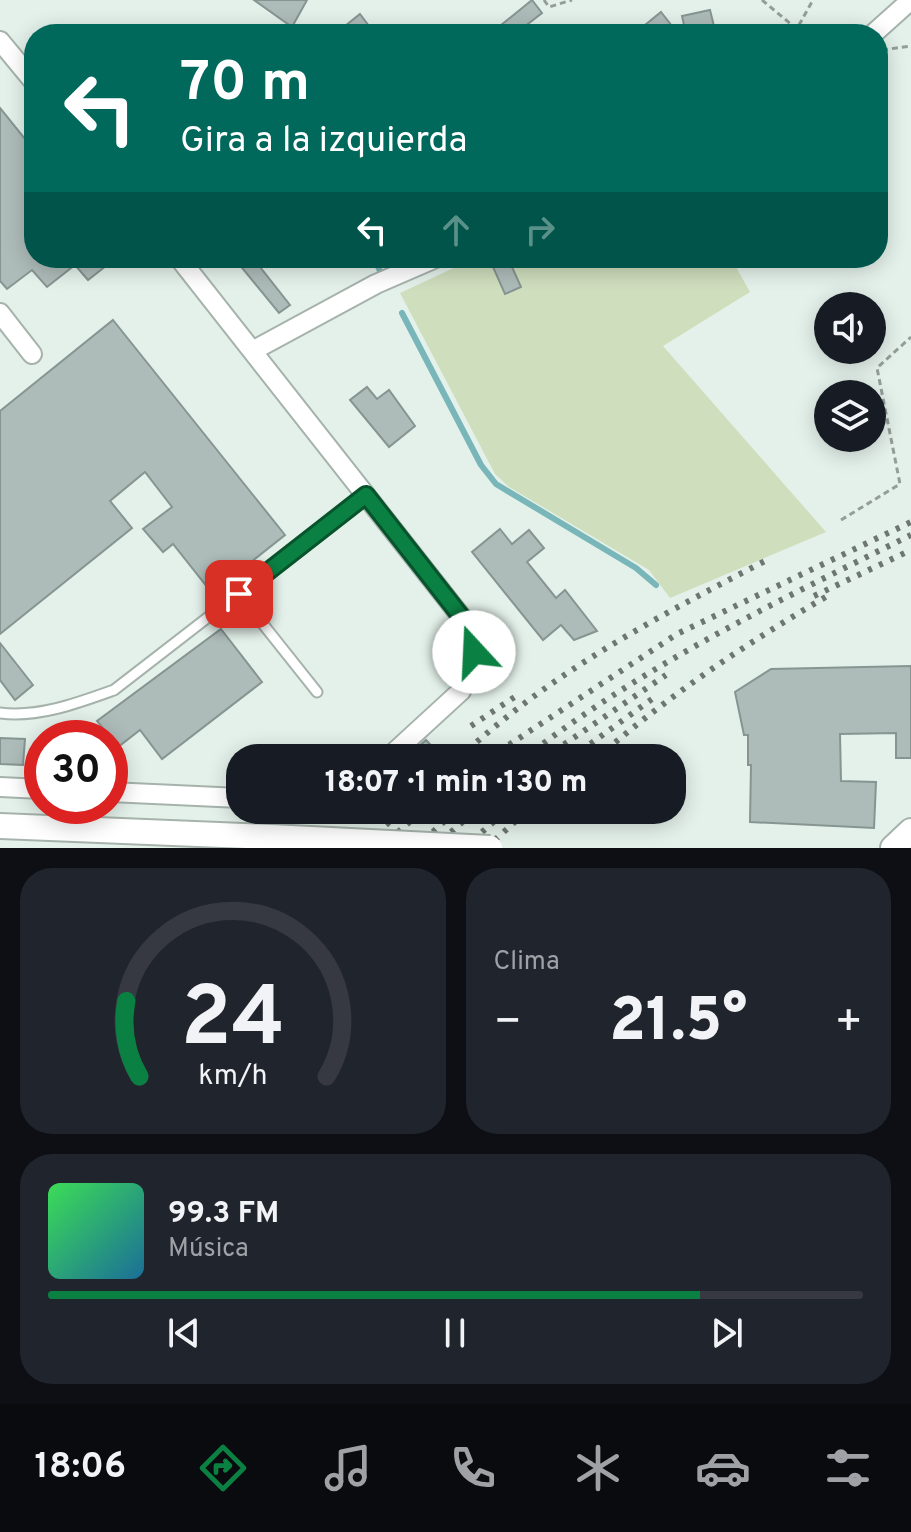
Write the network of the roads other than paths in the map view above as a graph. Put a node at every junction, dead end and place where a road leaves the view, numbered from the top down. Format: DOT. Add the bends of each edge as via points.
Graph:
graph roads {
  1 [pos="911,0"];
  2 [pos="884,24"];
  3 [pos="0,41"];
  4 [pos="24,70"];
  5 [pos="187,268"];
  6 [pos="413,268"];
  7 [pos="0,313"];
  8 [pos="254,350"];
  9 [pos="32,354"];
  10 [pos="366,495"];
  11 [pos="239,594"];
  12 [pos="317,692"];
  13 [pos="0,713"];
  14 [pos="403,744"];
  15 [pos="0,787"];
  16 [pos="24,788"];
  17 [pos="128,793"];
  18 [pos="226,797"];
  19 [pos="0,826"];
  20 [pos="911,831"];
  21 [pos="490,848"];
  22 [pos="893,848"];
  1 -- 2 [label="street"];
  3 -- 4 [label="street"];
  5 -- 8 [label="street"];
  6 -- 8 [label="street"];
  7 -- 9 [label="street"];
  8 -- 10 [label="street"];
  10 -- 11 [label="lane"];
  10 -- 14 [label="street" via="474,633 461,691"];
  11 -- 12 [label="lane"];
  11 -- 13 [label="lane" via="114,690 19,716"];
  15 -- 16 [label="street"];
  17 -- 18 [label="street"];
  19 -- 21 [label="street, bridge"];
  20 -- 22 [label="street"];
}
